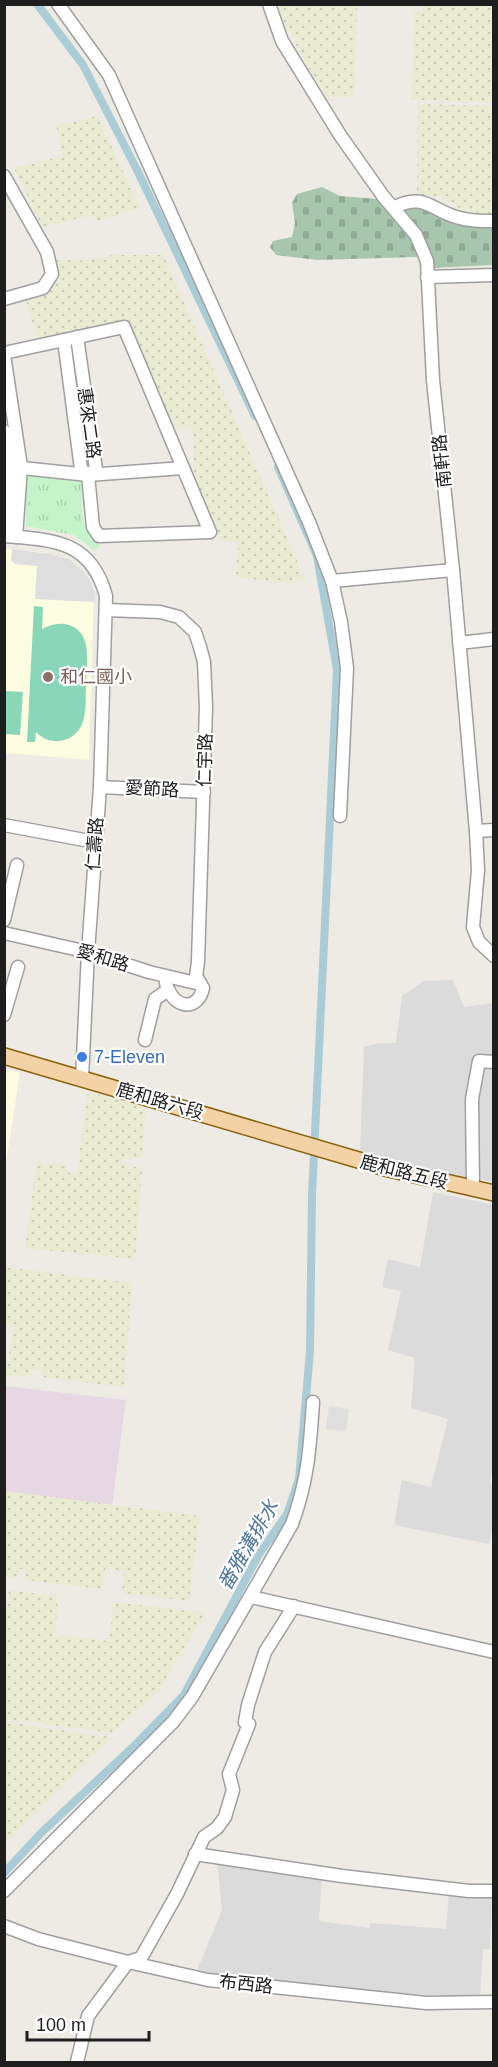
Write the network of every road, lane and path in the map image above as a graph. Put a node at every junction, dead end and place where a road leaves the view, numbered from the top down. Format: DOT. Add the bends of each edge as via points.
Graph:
graph roads {
  1 [pos="58,4"];
  2 [pos="269,4"];
  3 [pos="4,176"];
  4 [pos="393,208"];
  5 [pos="494,221"];
  6 [pos="494,275"];
  7 [pos="427,277"];
  8 [pos="4,299"];
  9 [pos="77,337"];
  10 [pos="64,339"];
  11 [pos="4,354"];
  12 [pos="4,431"];
  13 [pos="12,467"];
  14 [pos="183,468"];
  15 [pos="88,475"];
  16 [pos="9,536"];
  17 [pos="453,570"];
  18 [pos="332,581"];
  19 [pos="106,610"];
  20 [pos="494,639"];
  21 [pos="459,643"];
  22 [pos="100,786"];
  23 [pos="204,792"];
  24 [pos="340,816"];
  25 [pos="4,825"];
  26 [pos="494,830"];
  27 [pos="476,831"];
  28 [pos="95,842"];
  29 [pos="17,865"];
  30 [pos="4,920"];
  31 [pos="4,933"];
  32 [pos="88,952"];
  33 [pos="494,956"];
  34 [pos="18,967"];
  35 [pos="165,977"];
  36 [pos="200,984"];
  37 [pos="168,990"];
  38 [pos="4,1015"];
  39 [pos="145,1040"];
  40 [pos="4,1056"];
  41 [pos="494,1062"];
  42 [pos="82,1079"];
  43 [pos="315,1148"];
  44 [pos="473,1189"];
  45 [pos="494,1193"];
  46 [pos="313,1402"];
  47 [pos="251,1597"];
  48 [pos="294,1606"];
  49 [pos="494,1652"];
  50 [pos="195,1854"];
  51 [pos="4,1891"];
  52 [pos="494,1891"];
  53 [pos="4,1926"];
  54 [pos="128,1962"];
  55 [pos="494,2002"];
  56 [pos="76,2062"];
  1 -- 18 [label="street" via="109,75"];
  2 -- 4 [label="street, 南軒路" via="282,41 340,135"];
  3 -- 8 [label="street" via="47,252 52,274 43,288"];
  4 -- 5 [label="street" via="423,202 457,218"];
  4 -- 7 [label="street, 南軒路" via="420,243 427,261"];
  6 -- 7 [label="street"];
  7 -- 17 [label="street, 南軒路" via="433,380"];
  9 -- 10 [label="street"];
  9 -- 14 [label="street" via="124,327"];
  9 -- 15 [label="street, 惠來二路" via="96,468"];
  10 -- 11 [label="street"];
  10 -- 15 [label="street, 惠來二路" via="81,469"];
  11 -- 13 [label="street"];
  12 -- 13 [label="street"];
  13 -- 15 [label="street"];
  13 -- 16 [label="street"];
  14 -- 15 [label="street"];
  14 -- 15 [label="street" via="210,532 99,536 93,527"];
  16 -- 19 [label="street, 仁壽路" via="53,540 80,553 98,574"];
  17 -- 18 [label="street"];
  17 -- 21 [label="street, 南軒路"];
  18 -- 24 [label="street" via="347,669"];
  19 -- 22 [label="street, 仁壽路"];
  19 -- 23 [label="street, 仁宇路" via="160,612 178,617 195,632 204,662 206,696"];
  20 -- 21 [label="street"];
  21 -- 27 [label="street, 南軒路"];
  22 -- 23 [label="street, 愛節路"];
  22 -- 28 [label="street, 仁壽路"];
  23 -- 36 [label="street, 仁宇路" via="196,976"];
  25 -- 28 [label="street"];
  26 -- 27 [label="street"];
  27 -- 33 [label="street, 南軒路" via="478,870 473,927 479,942"];
  28 -- 32 [label="street, 仁壽路"];
  29 -- 30 [label="street"];
  31 -- 32 [label="street, 愛和路"];
  32 -- 35 [label="street, 愛和路"];
  32 -- 42 [label="street, 仁壽路"];
  34 -- 38 [label="street"];
  35 -- 36 [label="street, 愛和路"];
  35 -- 37 [label="street"];
  36 -- 37 [label="street" via="201,998 195,1004 178,1001"];
  37 -- 39 [label="street" via="155,999"];
  40 -- 42 [label="main road, 鹿和路六段"];
  41 -- 44 [label="street" via="479,1060 472,1099"];
  42 -- 43 [label="main road, 鹿和路六段"];
  43 -- 44 [label="main road, 鹿和路五段"];
  44 -- 45 [label="main road, 鹿和路五段"];
  46 -- 47 [label="street" via="310,1457 301,1498 292,1524"];
  47 -- 48 [label="street"];
  47 -- 51 [label="street" via="183,1711"];
  48 -- 49 [label="street"];
  48 -- 50 [label="street" via="265,1652 248,1705 245,1722 249,1724 229,1774 233,1790 225,1817 204,1837"];
  50 -- 52 [label="street" via="342,1876"];
  50 -- 54 [label="street" via="146,1952"];
  53 -- 54 [label="street, 布西路" via="38,1939"];
  54 -- 55 [label="street, 布西路" via="208,1980 426,2003"];
  54 -- 56 [label="street" via="88,2016"];
}
